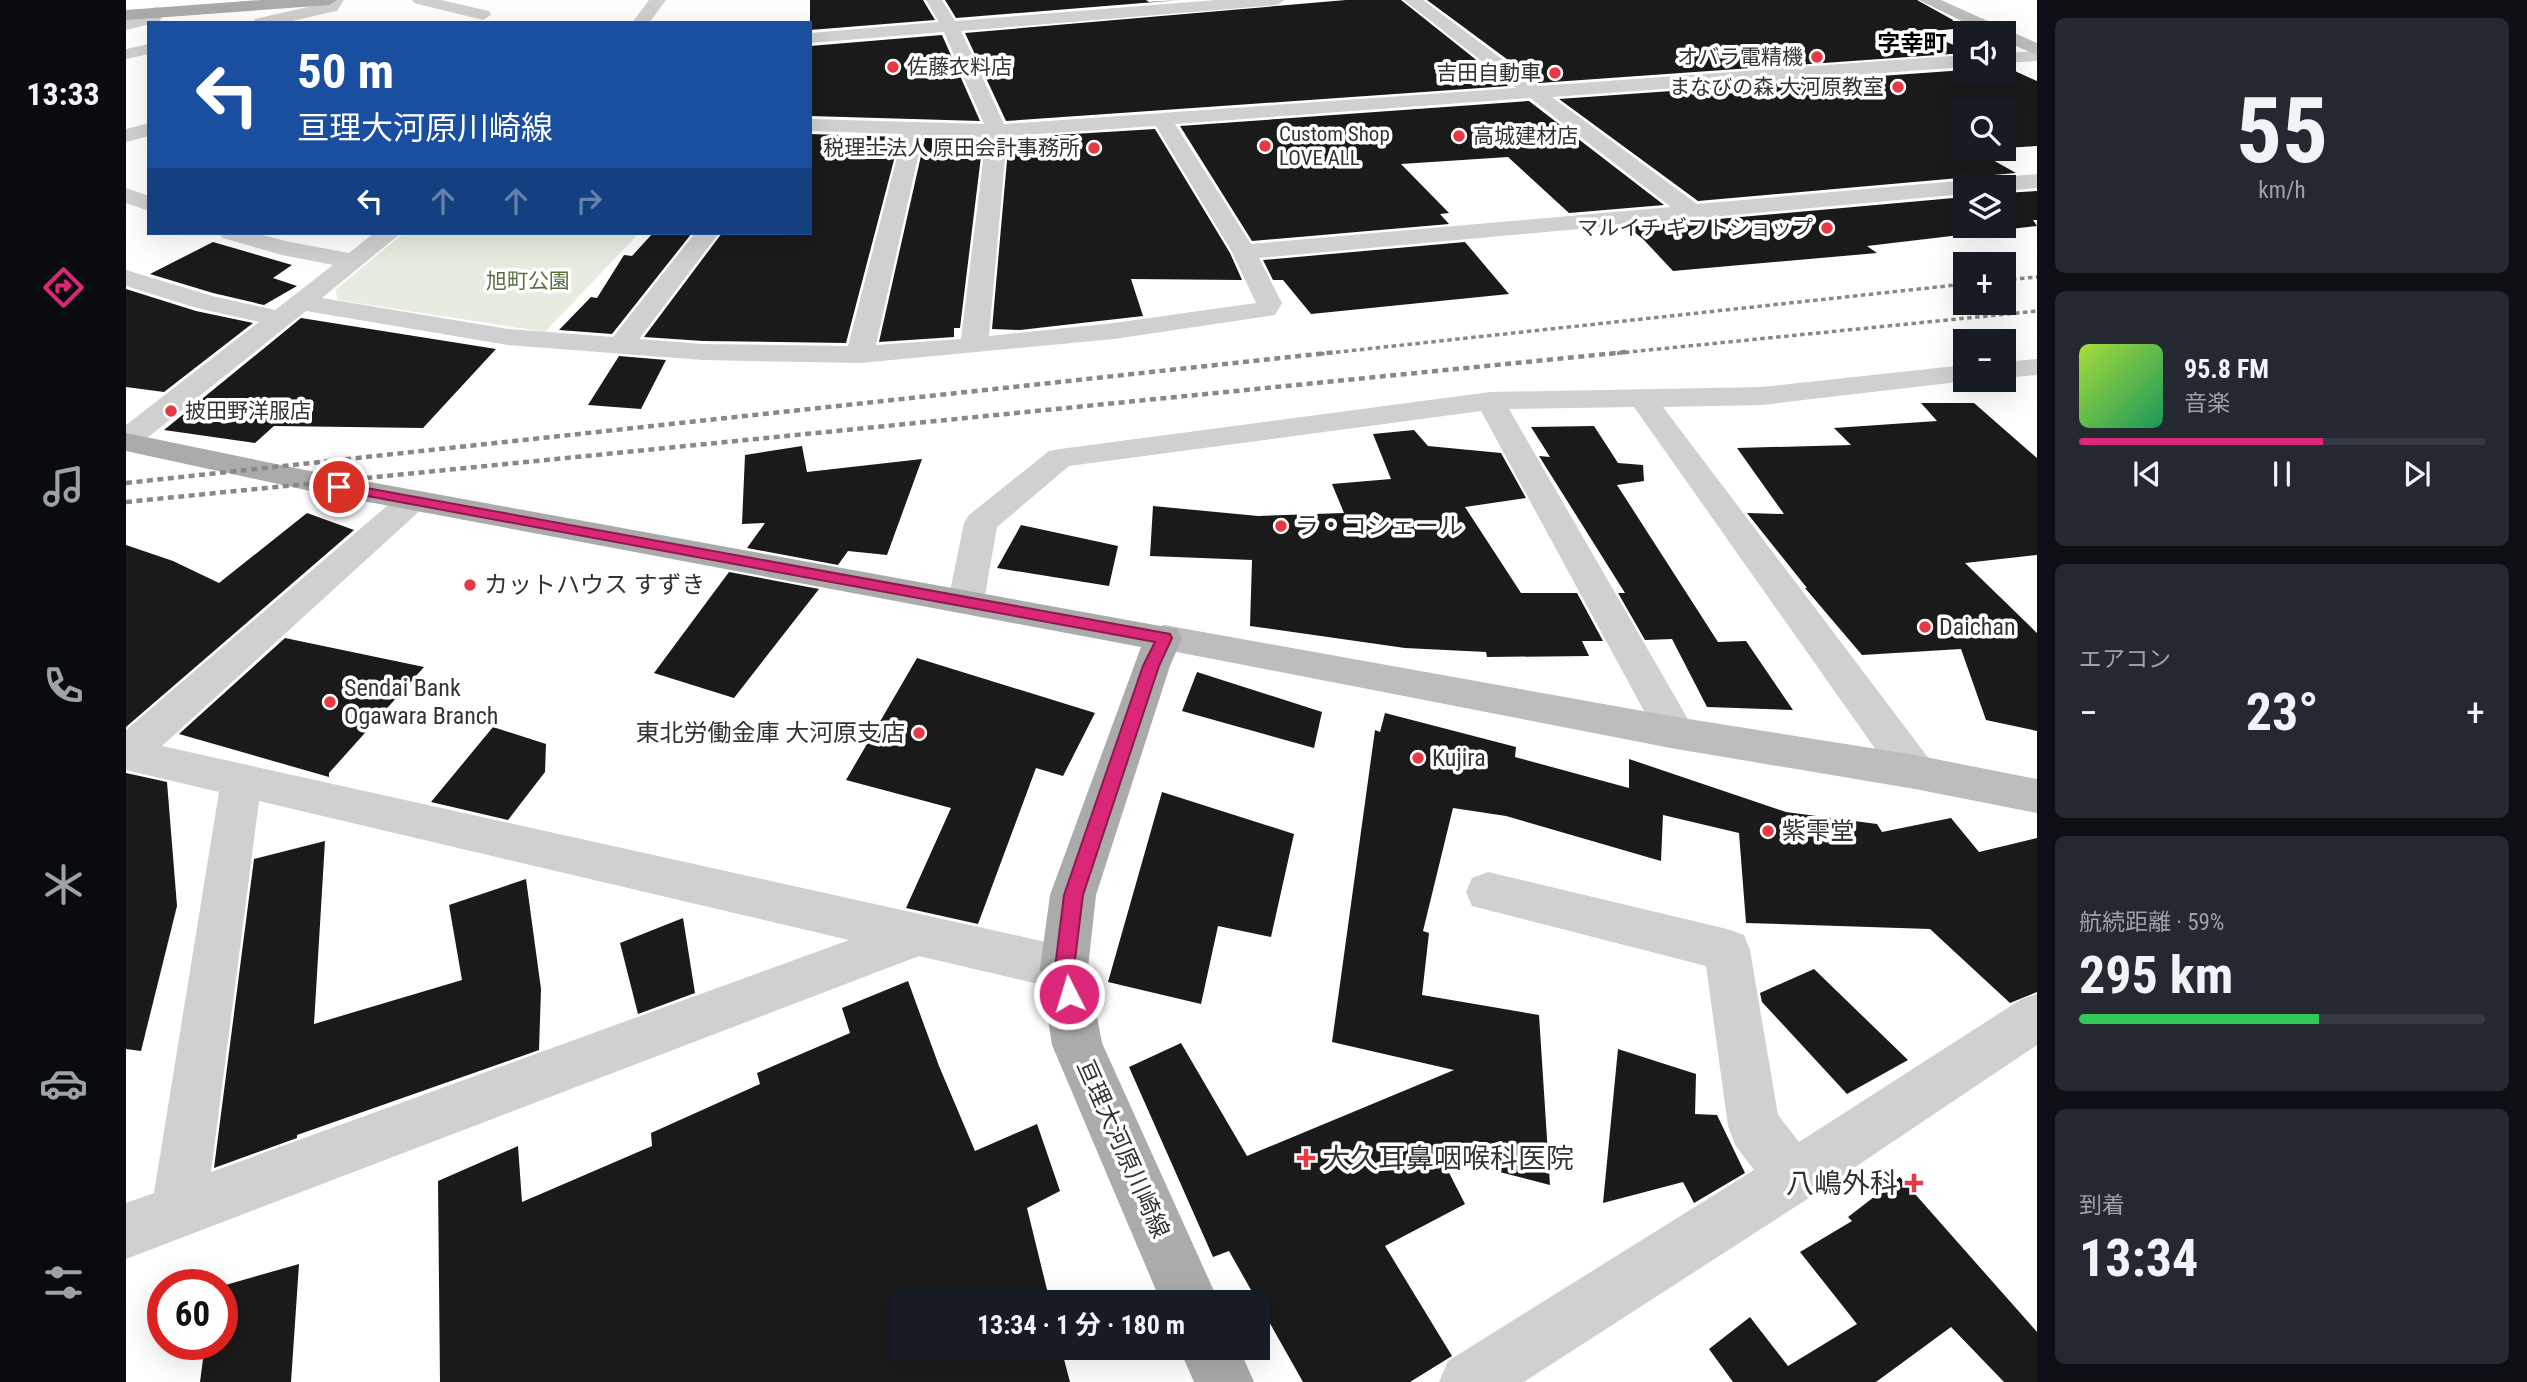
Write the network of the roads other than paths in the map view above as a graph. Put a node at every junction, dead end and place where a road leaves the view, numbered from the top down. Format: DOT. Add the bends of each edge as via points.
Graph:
graph roads {
  1 [pos="257,0"];
  2 [pos="420,0"];
  3 [pos="658,0"];
  4 [pos="934,0"];
  5 [pos="1277,0"];
  6 [pos="1412,0"];
  7 [pos="1927,0"];
  8 [pos="332,2"];
  9 [pos="231,7"];
  10 [pos="355,13"];
  11 [pos="483,15"];
  12 [pos="140,20"];
  13 [pos="268,21"];
  14 [pos="642,21"];
  15 [pos="1973,21"];
  16 [pos="950,27"];
  17 [pos="812,38"];
  18 [pos="2016,40"];
  19 [pos="147,49"];
  20 [pos="2037,50"];
  21 [pos="126,54"];
  22 [pos="2037,56"];
  23 [pos="2016,57"];
  24 [pos="1953,62"];
  25 [pos="1534,92"];
  26 [pos="1162,119"];
  27 [pos="812,125"];
  28 [pos="147,130"];
  29 [pos="914,130"];
  30 [pos="997,131"];
  31 [pos="126,136"];
  32 [pos="2037,181"];
  33 [pos="126,195"];
  34 [pos="147,203"];
  35 [pos="1690,210"];
  36 [pos="238,235"];
  37 [pos="386,235"];
  38 [pos="705,235"];
  39 [pos="1244,252"];
  40 [pos="354,261"];
  41 [pos="126,278"];
  42 [pos="291,311"];
  43 [pos="619,346"];
  44 [pos="974,346"];
  45 [pos="860,355"];
  46 [pos="2037,367"];
  47 [pos="2016,369"];
  48 [pos="1953,375"];
  49 [pos="1642,398"];
  50 [pos="1490,401"];
  51 [pos="126,441"];
  52 [pos="413,500"];
  53 [pos="966,601"];
  54 [pos="1164,638"];
  55 [pos="1676,733"];
  56 [pos="126,754"];
  57 [pos="1915,772"];
  58 [pos="241,781"];
  59 [pos="2037,796"];
  60 [pos="1488,892"];
  61 [pos="919,935"];
  62 [pos="1064,968"];
  63 [pos="2037,1017"];
  64 [pos="1793,1177"];
  65 [pos="178,1212"];
  66 [pos="126,1231"];
  67 [pos="1184,1290"];
  68 [pos="1214,1360"];
  69 [pos="1224,1382"];
  70 [pos="1469,1382"];
  1 -- 9 [label="street"];
  2 -- 11 [label="street"];
  3 -- 14 [label="street"];
  4 -- 16 [label="street"];
  5 -- 16 [label="street"];
  6 -- 25 [label="street"];
  7 -- 15 [label="street"];
  8 -- 9 [label="main road"];
  8 -- 10 [label="street"];
  8 -- 13 [label="street"];
  9 -- 12 [label="main road"];
  16 -- 17 [label="street"];
  16 -- 30 [label="street"];
  18 -- 20 [label="street"];
  19 -- 21 [label="street"];
  22 -- 23 [label="street"];
  24 -- 25 [label="street"];
  25 -- 26 [label="street"];
  25 -- 35 [label="street"];
  26 -- 30 [label="street"];
  26 -- 39 [label="street"];
  27 -- 29 [label="street"];
  28 -- 31 [label="street"];
  29 -- 30 [label="street"];
  29 -- 45 [label="street"];
  30 -- 44 [label="street"];
  32 -- 35 [label="street"];
  33 -- 34 [label="street"];
  35 -- 39 [label="street"];
  36 -- 40 [label="street"];
  37 -- 40 [label="street"];
  38 -- 43 [label="street"];
  39 -- 44 [label="street" via="1269,303 1266,309"];
  40 -- 42 [label="street"];
  41 -- 42 [label="street" via="206,302"];
  42 -- 43 [label="street"];
  42 -- 51 [label="street"];
  43 -- 45 [label="street"];
  44 -- 45 [label="street"];
  46 -- 47 [label="street"];
  48 -- 49 [label="street" via="1762,396"];
  49 -- 50 [label="street"];
  49 -- 57 [label="street"];
  50 -- 53 [label="street" via="1060,458 981,523"];
  50 -- 55 [label="street"];
  51 -- 52 [label="main road"];
  52 -- 53 [label="main road"];
  52 -- 56 [label="street"];
  53 -- 54 [label="main road"];
  54 -- 55 [label="street"];
  54 -- 62 [label="main road, 亘理大河原川崎線" via="1073,895"];
  55 -- 57 [label="street"];
  56 -- 58 [label="street"];
  57 -- 59 [label="street"];
  58 -- 61 [label="street"];
  58 -- 65 [label="street"];
  60 -- 64 [label="street" via="1727,950 1754,1125"];
  61 -- 62 [label="street"];
  61 -- 65 [label="street"];
  62 -- 67 [label="main road, 亘理大河原川崎線" via="1077,1045"];
  63 -- 64 [label="street"];
  64 -- 70 [label="street"];
  65 -- 66 [label="street"];
  68 -- 69 [label="main road"];
}
